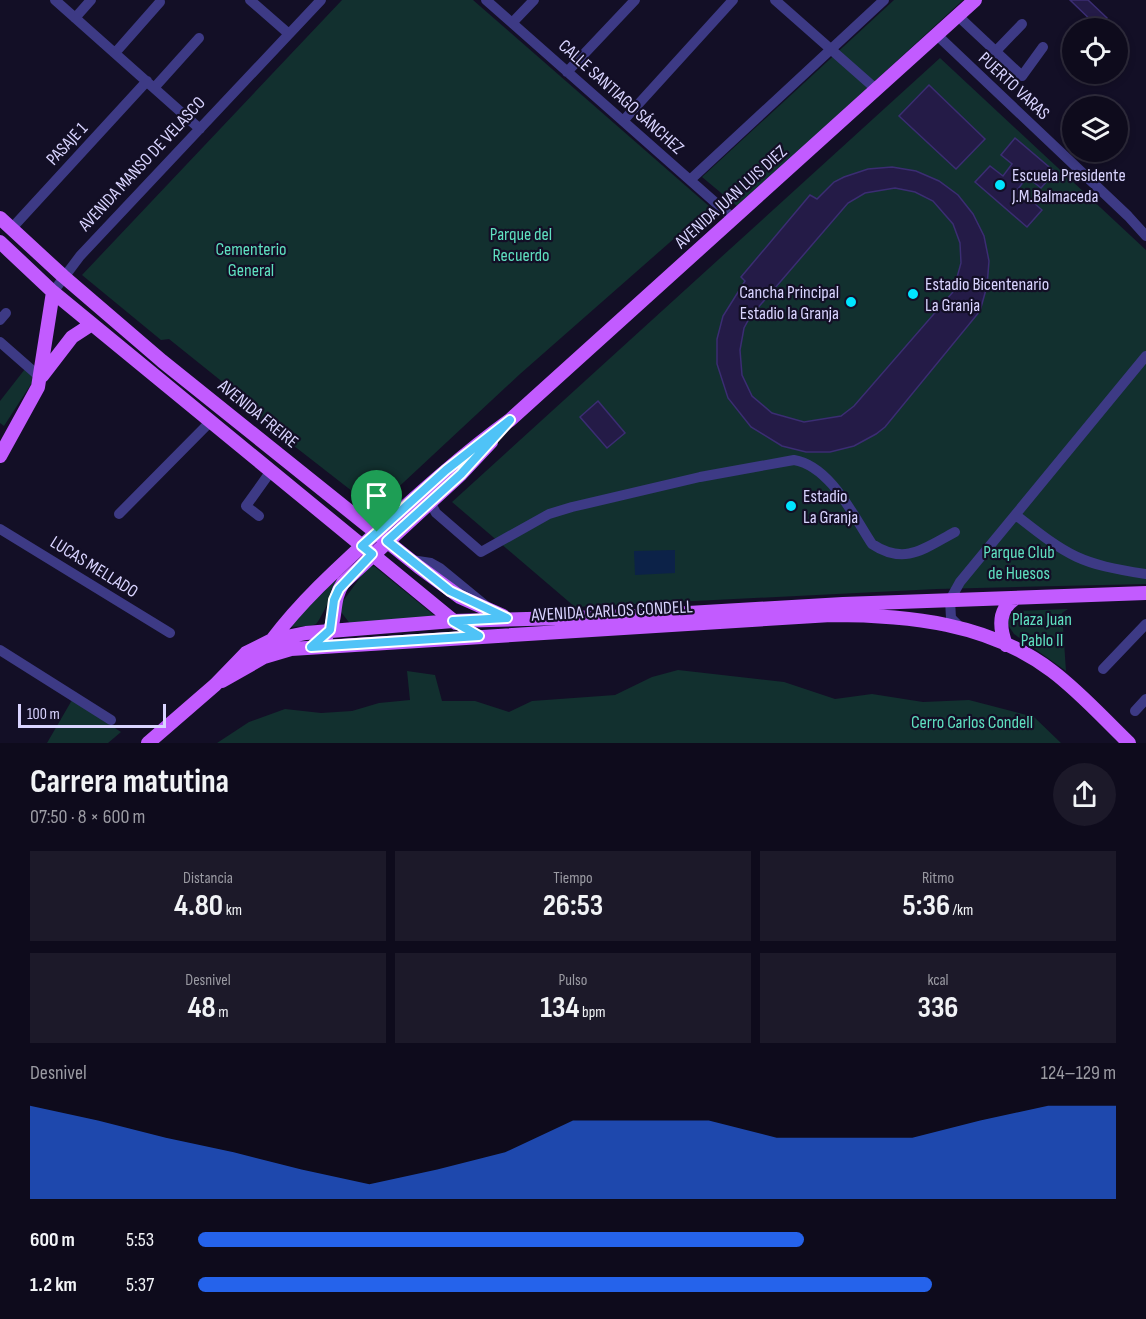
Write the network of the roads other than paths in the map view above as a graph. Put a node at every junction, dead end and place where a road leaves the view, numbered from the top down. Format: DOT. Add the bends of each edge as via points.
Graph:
graph roads {
  1 [pos="55,0"];
  2 [pos="91,0"];
  3 [pos="250,0"];
  4 [pos="321,0"];
  5 [pos="486,0"];
  6 [pos="534,0"];
  7 [pos="635,0"];
  8 [pos="734,0"];
  9 [pos="775,0"];
  10 [pos="882,0"];
  11 [pos="975,0"];
  12 [pos="160,2"];
  13 [pos="958,16"];
  14 [pos="75,18"];
  15 [pos="512,23"];
  16 [pos="1022,24"];
  17 [pos="289,34"];
  18 [pos="937,35"];
  19 [pos="199,38"];
  20 [pos="1043,47"];
  21 [pos="831,49"];
  22 [pos="996,51"];
  23 [pos="115,53"];
  24 [pos="567,72"];
  25 [pos="150,84"];
  26 [pos="876,90"];
  27 [pos="623,121"];
  28 [pos="200,129"];
  29 [pos="690,180"];
  30 [pos="0,218"];
  31 [pos="734,219"];
  32 [pos="12,228"];
  33 [pos="1146,236"];
  34 [pos="0,242"];
  35 [pos="63,276"];
  36 [pos="53,292"];
  37 [pos="92,324"];
  38 [pos="0,342"];
  39 [pos="1146,357"];
  40 [pos="41,378"];
  41 [pos="510,420"];
  42 [pos="210,421"];
  43 [pos="5,436"];
  44 [pos="0,456"];
  45 [pos="271,471"];
  46 [pos="430,502"];
  47 [pos="119,514"];
  48 [pos="259,516"];
  49 [pos="1017,516"];
  50 [pos="0,529"];
  51 [pos="955,531"];
  52 [pos="382,537"];
  53 [pos="367,550"];
  54 [pos="1146,574"];
  55 [pos="1146,593"];
  56 [pos="1016,598"];
  57 [pos="949,602"];
  58 [pos="501,616"];
  59 [pos="453,621"];
  60 [pos="929,622"];
  61 [pos="1146,624"];
  62 [pos="961,628"];
  63 [pos="330,630"];
  64 [pos="170,633"];
  65 [pos="479,636"];
  66 [pos="272,640"];
  67 [pos="1006,645"];
  68 [pos="311,647"];
  69 [pos="0,650"];
  70 [pos="1103,669"];
  71 [pos="215,685"];
  72 [pos="1146,699"];
  73 [pos="1135,711"];
  74 [pos="111,720"];
  75 [pos="148,743"];
  76 [pos="1129,743"];
  1 -- 14 [label="street"];
  2 -- 14 [label="street"];
  3 -- 17 [label="street"];
  4 -- 17 [label="street, AVENIDA MANSO DE VELASCO"];
  5 -- 15 [label="street, CALLE SANTIAGO SÁNCHEZ"];
  6 -- 15 [label="street"];
  7 -- 24 [label="street"];
  8 -- 27 [label="street"];
  9 -- 21 [label="street"];
  10 -- 21 [label="street"];
  11 -- 13 [label="main road, AVENIDA JUAN LUIS DIEZ"];
  12 -- 23 [label="street"];
  13 -- 18 [label="main road, AVENIDA JUAN LUIS DIEZ"];
  13 -- 22 [label="street"];
  14 -- 23 [label="street"];
  15 -- 24 [label="street, CALLE SANTIAGO SÁNCHEZ"];
  16 -- 22 [label="street"];
  17 -- 28 [label="street, AVENIDA MANSO DE VELASCO"];
  18 -- 26 [label="main road, AVENIDA JUAN LUIS DIEZ"];
  18 -- 33 [label="street, PUERTO VARAS"];
  19 -- 25 [label="street, PASAJE 1"];
  20 -- 22 [label="street" via="1022,75"];
  21 -- 26 [label="street"];
  21 -- 29 [label="street"];
  23 -- 25 [label="street"];
  24 -- 27 [label="street, CALLE SANTIAGO SÁNCHEZ"];
  25 -- 28 [label="street"];
  25 -- 32 [label="street, PASAJE 1"];
  26 -- 31 [label="main road, AVENIDA JUAN LUIS DIEZ"];
  27 -- 29 [label="street, CALLE SANTIAGO SÁNCHEZ"];
  28 -- 35 [label="street, AVENIDA MANSO DE VELASCO"];
  29 -- 31 [label="street, CALLE SANTIAGO SÁNCHEZ"];
  30 -- 32 [label="main road, AVENIDA FREIRE"];
  31 -- 41 [label="main road, AVENIDA JUAN LUIS DIEZ"];
  32 -- 35 [label="main road, AVENIDA FREIRE"];
  34 -- 36 [label="main road, AVENIDA FREIRE"];
  35 -- 36 [label="street, AVENIDA MANSO DE VELASCO"];
  35 -- 52 [label="main road, AVENIDA FREIRE" via="162,361"];
  36 -- 37 [label="main road, AVENIDA FREIRE"];
  36 -- 40 [label="main road, AVENIDA MANSO DE VELASCO"];
  37 -- 40 [label="main road, AVENIDA MANSO DE VELASCO" via="72,337"];
  37 -- 42 [label="main road, AVENIDA FREIRE"];
  38 -- 40 [label="street"];
  39 -- 49 [label="street"];
  40 -- 43 [label="main road, AVENIDA MANSO DE VELASCO" via="30,405"];
  41 -- 46 [label="main road, AVENIDA JUAN LUIS DIEZ"];
  41 -- 52 [label="main road, AVENIDA JUAN LUIS DIEZ" via="446,470"];
  42 -- 45 [label="main road, AVENIDA FREIRE"];
  42 -- 47 [label="street"];
  43 -- 44 [label="main road, AVENIDA MANSO DE VELASCO"];
  45 -- 48 [label="street" via="246,506"];
  45 -- 53 [label="main road, AVENIDA FREIRE"];
  46 -- 51 [label="street" via="436,513 481,552 549,514 572,507 794,460 824,474 873,544 884,551 913,554"];
  46 -- 52 [label="main road, AVENIDA JUAN LUIS DIEZ"];
  49 -- 54 [label="street" via="1070,556 1102,567"];
  49 -- 57 [label="street" via="960,582"];
  50 -- 64 [label="street, LUCAS MELLADO"];
  52 -- 53 [label="main road, AVENIDA JUAN LUIS DIEZ"];
  52 -- 58 [label="main road, AVENIDA FREIRE" via="455,594"];
  53 -- 59 [label="main road, AVENIDA FREIRE"];
  53 -- 63 [label="main road, AVENIDA JUAN LUIS DIEZ" via="339,589"];
  53 -- 66 [label="main road, AVENIDA JUAN LUIS DIEZ" via="307,600"];
  55 -- 56 [label="main road, AVENIDA CARLOS CONDELL"];
  56 -- 57 [label="main road, AVENIDA CARLOS CONDELL"];
  56 -- 67 [label="main road" via="1001,616"];
  57 -- 58 [label="main road, AVENIDA CARLOS CONDELL" via="637,616"];
  57 -- 60 [label="street"];
  57 -- 62 [label="street" via="951,618"];
  58 -- 59 [label="main road, AVENIDA CARLOS CONDELL"];
  59 -- 63 [label="main road, AVENIDA CARLOS CONDELL"];
  59 -- 65 [label="main road, AVENIDA FREIRE"];
  60 -- 62 [label="main road, AVENIDA CARLOS CONDELL"];
  60 -- 65 [label="main road, AVENIDA CARLOS CONDELL" via="831,615"];
  61 -- 70 [label="street"];
  62 -- 67 [label="main road, AVENIDA CARLOS CONDELL"];
  63 -- 66 [label="main road, AVENIDA CARLOS CONDELL"];
  63 -- 68 [label="main road"];
  65 -- 68 [label="main road, AVENIDA CARLOS CONDELL"];
  66 -- 71 [label="main road, AVENIDA CARLOS CONDELL" via="241,657"];
  67 -- 76 [label="main road, AVENIDA CARLOS CONDELL" via="1051,670"];
  68 -- 71 [label="main road, AVENIDA CARLOS CONDELL" via="272,654"];
  69 -- 74 [label="street"];
  71 -- 75 [label="main road"];
  72 -- 73 [label="street"];
}
